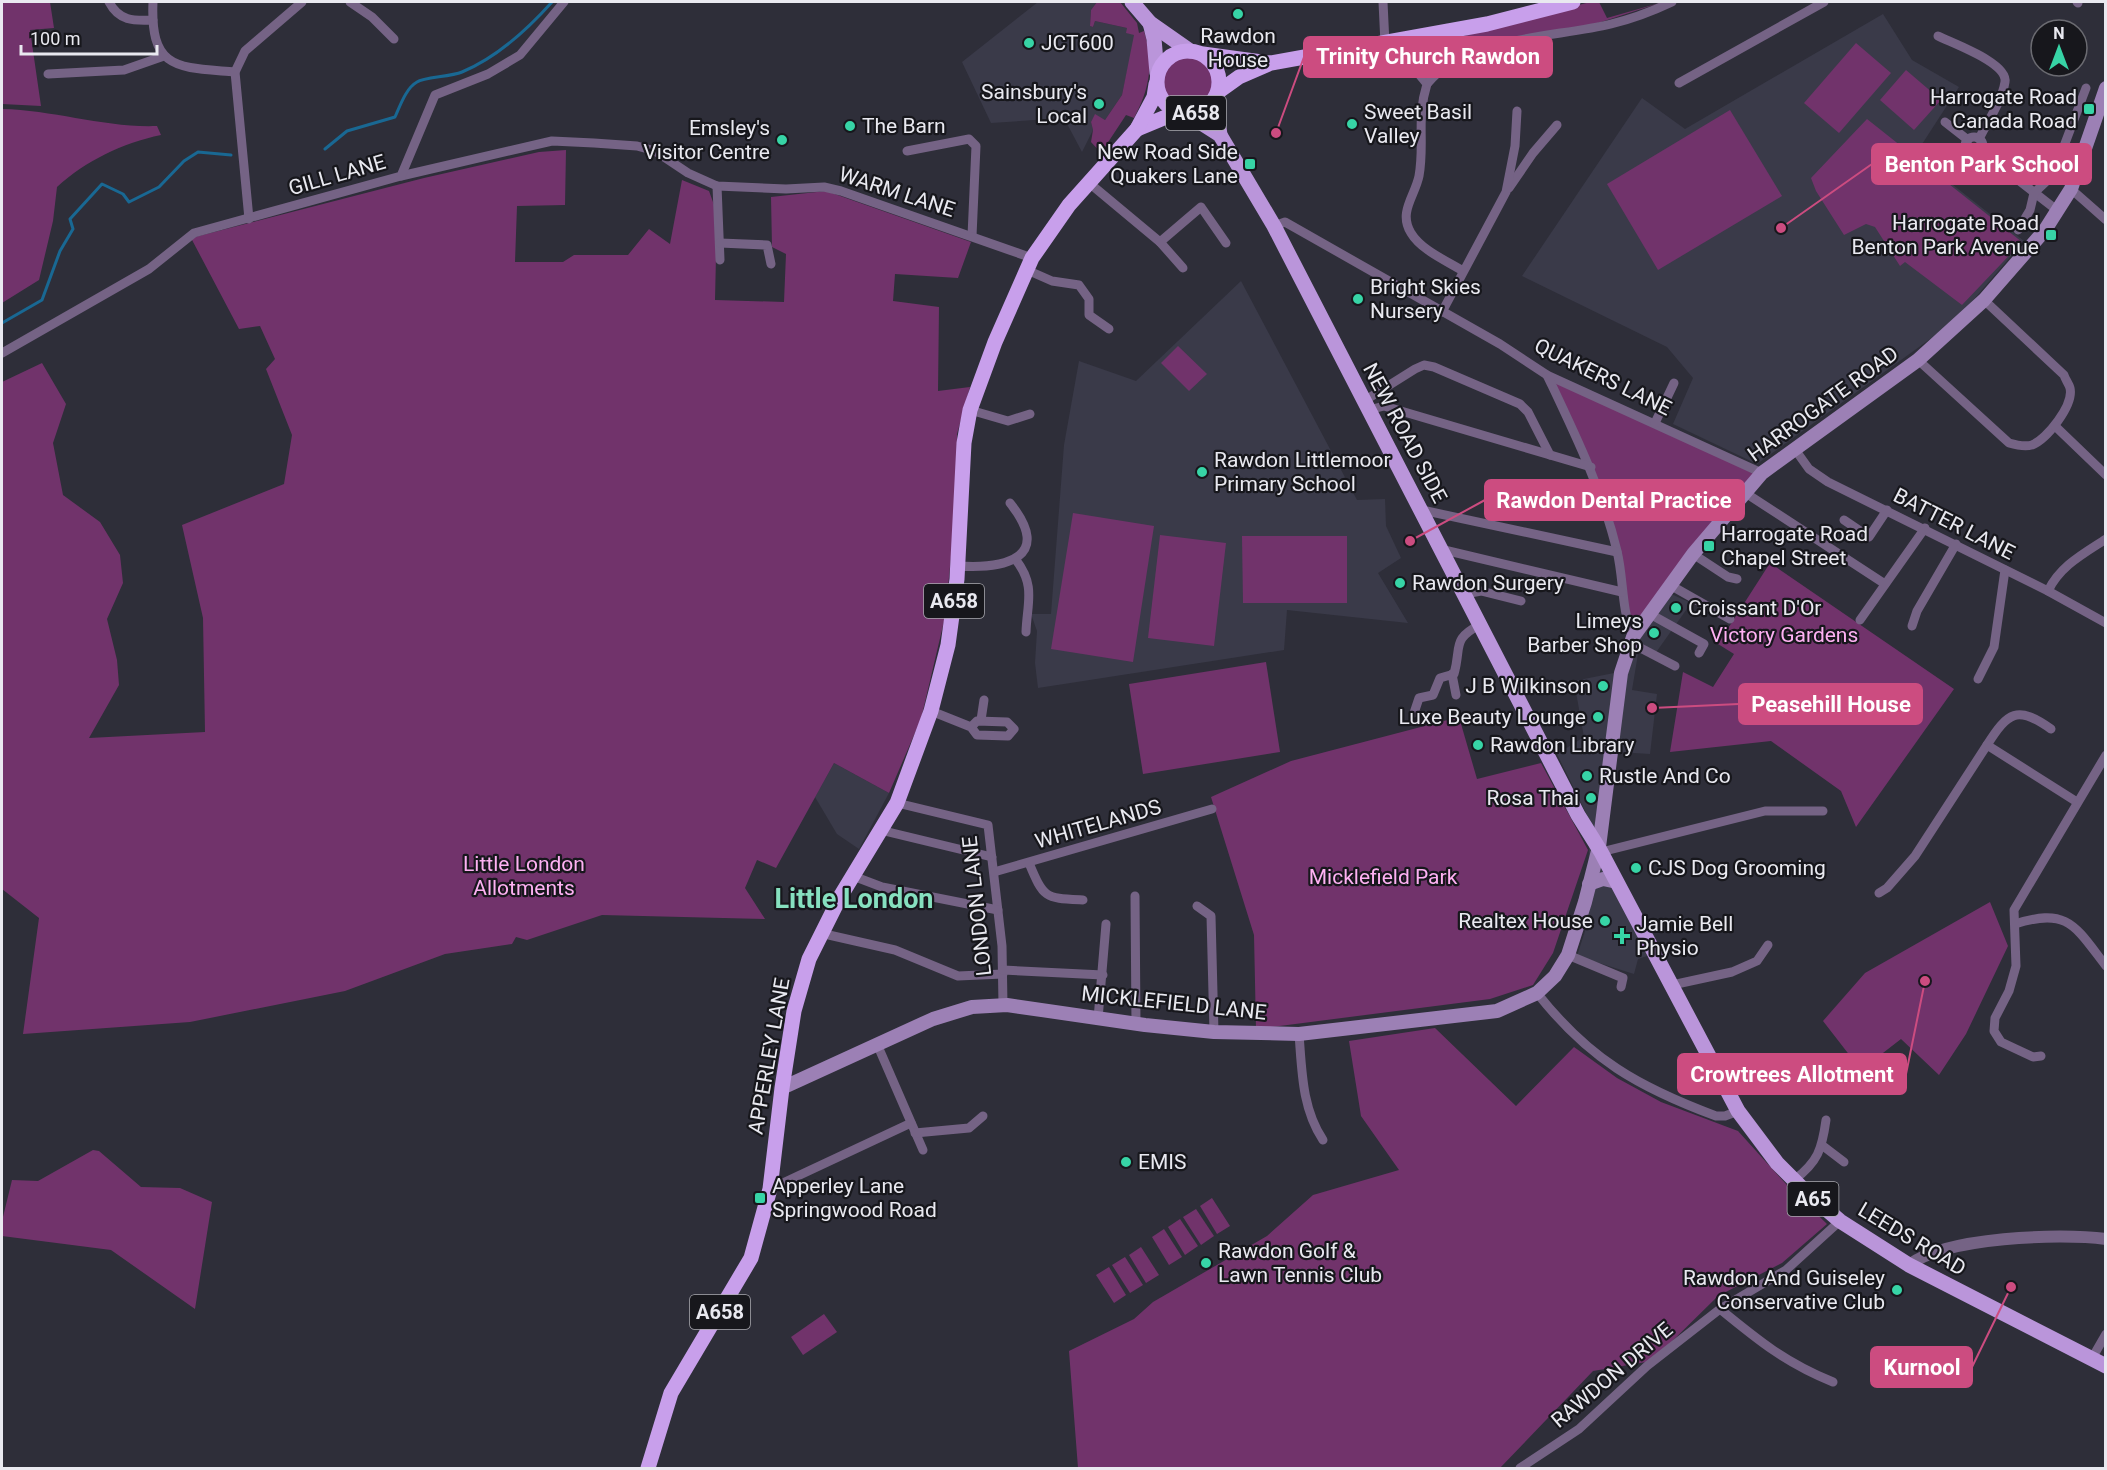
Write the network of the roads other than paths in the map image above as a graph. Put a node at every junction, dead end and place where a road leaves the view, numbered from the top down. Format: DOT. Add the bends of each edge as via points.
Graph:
graph roads {
  1 [pos="109,2"];
  2 [pos="153,2"];
  3 [pos="302,2"];
  4 [pos="350,2"];
  5 [pos="564,2"];
  6 [pos="1132,2"];
  7 [pos="1383,2"];
  8 [pos="1573,2"];
  9 [pos="1672,2"];
  10 [pos="1824,2"];
  11 [pos="153,20"];
  12 [pos="1150,23"];
  13 [pos="1938,36"];
  14 [pos="394,39"];
  15 [pos="1409,39"];
  16 [pos="1385,44"];
  17 [pos="1195,52"];
  18 [pos="164,56"];
  19 [pos="1271,63"];
  20 [pos="235,72"];
  21 [pos="48,74"];
  22 [pos="1157,78"];
  23 [pos="1679,83"];
  24 [pos="1427,84"];
  25 [pos="2086,88"];
  26 [pos="1216,95"];
  27 [pos="2104,96"];
  28 [pos="1517,111"];
  29 [pos="1182,113"];
  30 [pos="1945,122"];
  31 [pos="1557,125"];
  32 [pos="1137,129"];
  33 [pos="1220,135"];
  34 [pos="1979,139"];
  35 [pos="1968,140"];
  36 [pos="907,151"];
  37 [pos="1981,151"];
  38 [pos="1969,153"];
  39 [pos="401,176"];
  40 [pos="1948,179"];
  41 [pos="1088,182"];
  42 [pos="717,186"];
  43 [pos="2071,189"];
  44 [pos="1506,192"];
  45 [pos="2034,193"];
  46 [pos="2058,211"];
  47 [pos="249,219"];
  48 [pos="2106,220"];
  49 [pos="1274,226"];
  50 [pos="2018,230"];
  51 [pos="972,237"];
  52 [pos="1160,242"];
  53 [pos="720,243"];
  54 [pos="1226,243"];
  55 [pos="720,260"];
  56 [pos="771,264"];
  57 [pos="1029,264"];
  58 [pos="1183,268"];
  59 [pos="1464,271"];
  60 [pos="1984,300"];
  61 [pos="1442,312"];
  62 [pos="1109,329"];
  63 [pos="2,353"];
  64 [pos="1918,360"];
  65 [pos="1547,375"];
  66 [pos="1674,382"];
  67 [pos="1366,405"];
  68 [pos="970,410"];
  69 [pos="1029,414"];
  70 [pos="1655,423"];
  71 [pos="2055,426"];
  72 [pos="1794,448"];
  73 [pos="1550,455"];
  74 [pos="1591,467"];
  75 [pos="1762,473"];
  76 [pos="2106,475"];
  77 [pos="1744,492"];
  78 [pos="1010,503"];
  79 [pos="1422,510"];
  80 [pos="1887,510"];
  81 [pos="1844,520"];
  82 [pos="1925,528"];
  83 [pos="2106,539"];
  84 [pos="1956,544"];
  85 [pos="1440,549"];
  86 [pos="1617,552"];
  87 [pos="1693,554"];
  88 [pos="1016,560"];
  89 [pos="958,566"];
  90 [pos="2005,570"];
  91 [pos="1737,579"];
  92 [pos="1885,584"];
  93 [pos="1670,585"];
  94 [pos="2048,591"];
  95 [pos="1622,592"];
  96 [pos="1465,594"];
  97 [pos="1521,601"];
  98 [pos="1650,614"];
  99 [pos="1730,620"];
  100 [pos="1860,620"];
  101 [pos="2106,623"];
  102 [pos="1481,624"];
  103 [pos="1912,626"];
  104 [pos="1026,632"];
  105 [pos="1632,640"];
  106 [pos="1699,654"];
  107 [pos="1675,666"];
  108 [pos="1452,674"];
  109 [pos="1978,679"];
  110 [pos="1456,695"];
  111 [pos="984,700"];
  112 [pos="931,711"];
  113 [pos="1414,714"];
  114 [pos="981,720"];
  115 [pos="971,727"];
  116 [pos="2051,729"];
  117 [pos="1988,745"];
  118 [pos="2106,755"];
  119 [pos="2077,802"];
  120 [pos="897,803"];
  121 [pos="1212,809"];
  122 [pos="1823,811"];
  123 [pos="880,830"];
  124 [pos="1600,849"];
  125 [pos="992,857"];
  126 [pos="1029,863"];
  127 [pos="993,872"];
  128 [pos="853,876"];
  129 [pos="1617,882"];
  130 [pos="1589,884"];
  131 [pos="1879,893"];
  132 [pos="1135,897"];
  133 [pos="1083,900"];
  134 [pos="1197,906"];
  135 [pos="998,910"];
  136 [pos="1106,924"];
  137 [pos="2015,924"];
  138 [pos="820,933"];
  139 [pos="1768,945"];
  140 [pos="1568,955"];
  141 [pos="2105,965"];
  142 [pos="1003,972"];
  143 [pos="1102,975"];
  144 [pos="1672,985"];
  145 [pos="1621,987"];
  146 [pos="1537,993"];
  147 [pos="1003,1005"];
  148 [pos="1098,1019"];
  149 [pos="1136,1024"];
  150 [pos="1214,1032"];
  151 [pos="1299,1034"];
  152 [pos="877,1044"];
  153 [pos="2040,1056"];
  154 [pos="800,1080"];
  155 [pos="782,1088"];
  156 [pos="779,1107"];
  157 [pos="1738,1111"];
  158 [pos="983,1116"];
  159 [pos="1826,1120"];
  160 [pos="913,1128"];
  161 [pos="1323,1140"];
  162 [pos="1823,1146"];
  163 [pos="923,1150"];
  164 [pos="1844,1162"];
  165 [pos="1794,1180"];
  166 [pos="770,1189"];
  167 [pos="1840,1221"];
  168 [pos="2106,1239"];
  169 [pos="1909,1265"];
  170 [pos="1720,1309"];
  171 [pos="2106,1334"];
  172 [pos="2098,1363"];
  173 [pos="1833,1382"];
  174 [pos="648,1468"];
  175 [pos="1520,1468"];
  1 -- 11 [label="street" via="126,20"];
  2 -- 11 [label="street"];
  3 -- 20 [label="street" via="245,51"];
  4 -- 14 [label="street"];
  5 -- 39 [label="street, GILL LANE" via="520,55 488,74 435,95"];
  6 -- 12 [label="main road"];
  7 -- 16 [label="street"];
  8 -- 15 [label="highway, A658"];
  9 -- 24 [label="street" via="1612,24 1478,50 1443,67"];
  10 -- 23 [label="street"];
  11 -- 18 [label="street" via="156,41"];
  12 -- 17 [label="main road"];
  12 -- 22 [label="main road"];
  13 -- 34 [label="street" via="1997,65 2004,74 2004,85"];
  15 -- 16 [label="highway, A658"];
  15 -- 24 [label="street" via="1418,73"];
  16 -- 19 [label="highway, A658"];
  17 -- 19 [label="highway, A658"];
  17 -- 22 [label="highway, A658" via="1170,56"];
  17 -- 26 [label="highway, A658" via="1217,70"];
  18 -- 20 [label="street" via="182,68"];
  18 -- 21 [label="street" via="124,70"];
  19 -- 26 [label="highway, A658" via="1239,77"];
  20 -- 47 [label="street"];
  22 -- 29 [label="highway, A658" via="1162,102"];
  22 -- 32 [label="highway, APPERLEY LANE / A658" via="1154,97"];
  24 -- 59 [label="street" via="1420,114 1419,179 1407,203 1410,232 1418,242"];
  25 -- 45 [label="street" via="2053,176"];
  26 -- 29 [label="highway, A658" via="1205,109"];
  26 -- 33 [label="main road, NEW ROAD SIDE / A65"];
  27 -- 43 [label="main road, HARROGATE ROAD"];
  28 -- 44 [label="street"];
  29 -- 32 [label="highway, APPERLEY LANE / A658"];
  29 -- 33 [label="main road, NEW ROAD SIDE / A65"];
  30 -- 35 [label="street"];
  31 -- 44 [label="street"];
  32 -- 41 [label="highway, APPERLEY LANE / A658"];
  33 -- 49 [label="main road, NEW ROAD SIDE / A65"];
  34 -- 35 [label="street"];
  34 -- 37 [label="street" via="1983,144"];
  35 -- 38 [label="street" via="1965,146"];
  36 -- 51 [label="street" via="969,139 976,146"];
  37 -- 38 [label="street"];
  37 -- 45 [label="street"];
  38 -- 40 [label="street"];
  39 -- 42 [label="street, WARM LANE" via="552,141 637,146 655,151"];
  39 -- 47 [label="street, GILL LANE"];
  41 -- 52 [label="street"];
  41 -- 57 [label="highway, APPERLEY LANE / A658"];
  42 -- 51 [label="street, WARM LANE" via="824,187"];
  42 -- 53 [label="street"];
  43 -- 46 [label="main road, HARROGATE ROAD"];
  43 -- 48 [label="street"];
  44 -- 59 [label="street"];
  45 -- 46 [label="street"];
  45 -- 50 [label="street" via="2030,210"];
  46 -- 60 [label="main road, HARROGATE ROAD"];
  47 -- 63 [label="street, GILL LANE" via="194,233 149,269"];
  49 -- 61 [label="street, QUAKERS LANE" via="1285,222"];
  49 -- 67 [label="main road, NEW ROAD SIDE / A65"];
  51 -- 57 [label="street, WARM LANE"];
  52 -- 54 [label="street" via="1201,207"];
  52 -- 58 [label="street"];
  53 -- 55 [label="street"];
  53 -- 56 [label="street" via="767,246"];
  57 -- 62 [label="street, WARM LANE" via="1052,281 1079,285 1089,299 1089,315"];
  57 -- 68 [label="highway, APPERLEY LANE / A658"];
  59 -- 61 [label="street"];
  60 -- 64 [label="main road, HARROGATE ROAD"];
  60 -- 71 [label="street" via="2064,375 2070,389 2069,401"];
  61 -- 65 [label="street, QUAKERS LANE"];
  64 -- 71 [label="street" via="2008,443 2033,444"];
  64 -- 72 [label="main road, HARROGATE ROAD"];
  65 -- 70 [label="street, QUAKERS LANE"];
  65 -- 74 [label="street"];
  66 -- 70 [label="street"];
  67 -- 73 [label="street" via="1384,406"];
  67 -- 73 [label="street" via="1424,365 1520,404"];
  67 -- 79 [label="main road, NEW ROAD SIDE / A65"];
  68 -- 69 [label="street" via="1008,421"];
  68 -- 89 [label="highway, APPERLEY LANE / A658" via="964,443"];
  70 -- 75 [label="street, QUAKERS LANE"];
  71 -- 76 [label="street"];
  72 -- 75 [label="main road, HARROGATE ROAD"];
  72 -- 80 [label="street, BATTER LANE" via="1809,468 1828,482"];
  73 -- 74 [label="street"];
  74 -- 86 [label="street"];
  75 -- 77 [label="main road, HARROGATE ROAD"];
  77 -- 87 [label="main road, HARROGATE ROAD"];
  77 -- 92 [label="street"];
  78 -- 88 [label="street" via="1025,530 1023,550"];
  79 -- 85 [label="main road, NEW ROAD SIDE / A65"];
  79 -- 86 [label="street"];
  80 -- 81 [label="street" via="1869,537"];
  80 -- 82 [label="street, BATTER LANE"];
  82 -- 84 [label="street, BATTER LANE"];
  82 -- 92 [label="street"];
  83 -- 94 [label="street" via="2064,567"];
  84 -- 90 [label="street, BATTER LANE"];
  84 -- 103 [label="street"];
  85 -- 95 [label="street"];
  85 -- 96 [label="main road, NEW ROAD SIDE / A65"];
  86 -- 95 [label="street"];
  87 -- 91 [label="street"];
  87 -- 93 [label="main road, HARROGATE ROAD"];
  88 -- 89 [label="street" via="987,568"];
  88 -- 104 [label="street" via="1025,573 1031,596"];
  89 -- 112 [label="highway, APPERLEY LANE / A658" via="948,645"];
  90 -- 94 [label="street, BATTER LANE"];
  90 -- 109 [label="street" via="1994,647"];
  92 -- 100 [label="street"];
  93 -- 98 [label="main road, HARROGATE ROAD"];
  93 -- 99 [label="street"];
  94 -- 101 [label="street, BATTER LANE"];
  95 -- 105 [label="street"];
  96 -- 97 [label="street" via="1481,591"];
  96 -- 102 [label="main road, NEW ROAD SIDE / A65"];
  98 -- 105 [label="main road, HARROGATE ROAD"];
  98 -- 106 [label="street" via="1704,644"];
  102 -- 108 [label="street" via="1458,641 1458,658"];
  102 -- 124 [label="main road, NEW ROAD SIDE / A65" via="1578,814"];
  105 -- 107 [label="street"];
  105 -- 124 [label="main road, HARROGATE ROAD" via="1618,694"];
  108 -- 110 [label="street"];
  108 -- 113 [label="street" via="1440,678 1432,695 1419,698"];
  111 -- 114 [label="street"];
  112 -- 115 [label="street"];
  112 -- 120 [label="highway, APPERLEY LANE / A658"];
  114 -- 115 [label="street"];
  114 -- 115 [label="street" via="1007,722 1013,726 1013,732 1008,736 977,735"];
  116 -- 117 [label="street" via="2021,713 2001,724"];
  117 -- 119 [label="street"];
  117 -- 131 [label="street" via="1915,856"];
  118 -- 119 [label="street"];
  119 -- 137 [label="street" via="2018,900"];
  120 -- 123 [label="highway, APPERLEY LANE / A658"];
  120 -- 125 [label="street, LONDON LANE" via="988,825"];
  121 -- 126 [label="street, WHITELANDS"];
  122 -- 124 [label="street" via="1765,811"];
  123 -- 125 [label="street"];
  123 -- 128 [label="highway, APPERLEY LANE / A658"];
  124 -- 129 [label="main road, LEEDS ROAD / A65"];
  124 -- 130 [label="main road, MICKLEFIELD LANE"];
  125 -- 127 [label="street, LONDON LANE"];
  126 -- 127 [label="street, WHITELANDS"];
  126 -- 133 [label="street" via="1041,890 1054,898"];
  127 -- 135 [label="street, LONDON LANE"];
  128 -- 135 [label="street" via="882,887"];
  128 -- 138 [label="highway, APPERLEY LANE / A658"];
  129 -- 130 [label="main road" via="1603,879"];
  129 -- 144 [label="main road, LEEDS ROAD / A65"];
  130 -- 140 [label="main road, MICKLEFIELD LANE"];
  132 -- 149 [label="street"];
  134 -- 150 [label="street" via="1211,916"];
  135 -- 142 [label="street, LONDON LANE"];
  136 -- 143 [label="street"];
  137 -- 141 [label="street" via="2059,917 2075,929"];
  137 -- 153 [label="street" via="2016,966 1995,1018 1994,1031 2001,1042 2033,1057"];
  138 -- 142 [label="street" via="895,950 958,976"];
  138 -- 155 [label="highway, APPERLEY LANE / A658" via="801,984"];
  139 -- 144 [label="street" via="1757,961 1749,965"];
  140 -- 145 [label="street" via="1623,978"];
  140 -- 146 [label="main road, MICKLEFIELD LANE" via="1555,976"];
  142 -- 143 [label="street"];
  142 -- 147 [label="street, LONDON LANE"];
  143 -- 148 [label="street"];
  144 -- 157 [label="main road, LEEDS ROAD / A65"];
  146 -- 151 [label="main road, MICKLEFIELD LANE" via="1497,1011"];
  146 -- 157 [label="street" via="1584,1046 1620,1071 1716,1116"];
  147 -- 148 [label="main road, MICKLEFIELD LANE"];
  147 -- 152 [label="main road, MICKLEFIELD LANE" via="952,1012"];
  148 -- 149 [label="main road, MICKLEFIELD LANE"];
  149 -- 150 [label="main road, MICKLEFIELD LANE"];
  150 -- 151 [label="main road, MICKLEFIELD LANE"];
  151 -- 161 [label="street" via="1307,1106"];
  152 -- 154 [label="main road, MICKLEFIELD LANE"];
  152 -- 160 [label="street"];
  154 -- 155 [label="main road, MICKLEFIELD LANE"];
  154 -- 156 [label="main road, MICKLEFIELD LANE"];
  155 -- 156 [label="highway, APPERLEY LANE / A658"];
  156 -- 166 [label="highway, APPERLEY LANE / A658"];
  157 -- 165 [label="main road, LEEDS ROAD / A65"];
  158 -- 160 [label="street" via="969,1128"];
  159 -- 162 [label="street"];
  160 -- 163 [label="street"];
  160 -- 166 [label="street"];
  162 -- 164 [label="street"];
  162 -- 165 [label="street" via="1809,1168"];
  165 -- 167 [label="main road, LEEDS ROAD / A65"];
  166 -- 174 [label="highway, APPERLEY LANE / A658" via="751,1258 671,1393"];
  167 -- 169 [label="main road, LEEDS ROAD / A65"];
  167 -- 170 [label="street, RAWDON DRIVE" via="1786,1270"];
  168 -- 169 [label="street" via="2042,1236 1988,1241 1921,1256"];
  169 -- 172 [label="main road, LEEDS ROAD / A65"];
  170 -- 173 [label="street" via="1773,1353"];
  170 -- 175 [label="street, RAWDON DRIVE" via="1647,1366 1579,1429"];
  171 -- 172 [label="street"];
}
